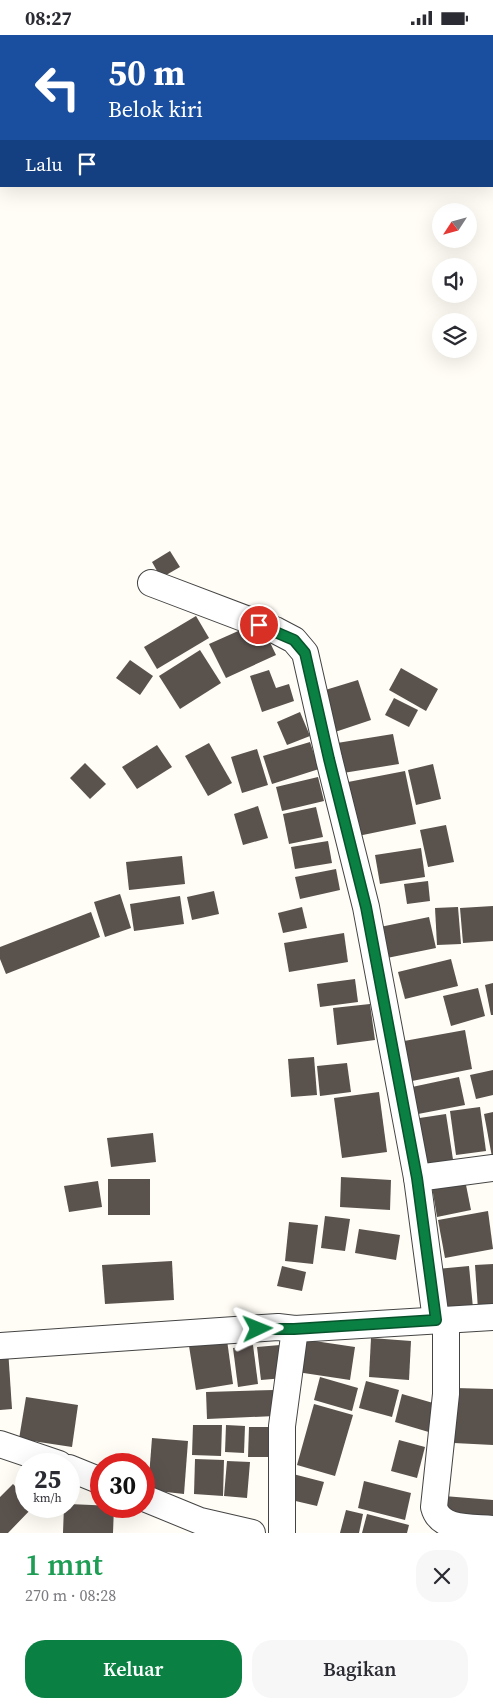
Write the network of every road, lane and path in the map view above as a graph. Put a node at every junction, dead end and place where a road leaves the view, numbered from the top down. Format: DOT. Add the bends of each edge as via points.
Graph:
graph roads {
  1 [pos="151,583"];
  2 [pos="493,1167"];
  3 [pos="417,1178"];
  4 [pos="493,1317"];
  5 [pos="441,1320"];
  6 [pos="294,1329"];
  7 [pos="0,1346"];
  8 [pos="0,1444"];
  9 [pos="27,1453"];
  10 [pos="155,1503"];
  11 [pos="493,1529"];
  12 [pos="252,1533"];
  13 [pos="282,1533"];
  1 -- 3 [label="street" via="275,630 294,640 305,653 366,907"];
  2 -- 3 [label="street"];
  3 -- 5 [label="street"];
  4 -- 5 [label="street"];
  5 -- 6 [label="street"];
  5 -- 11 [label="street" via="446,1394 434,1507 444,1523"];
  6 -- 7 [label="street" via="278,1327"];
  6 -- 13 [label="street" via="282,1426"];
  8 -- 9 [label="street"];
  10 -- 12 [label="street" via="200,1521"];
}
